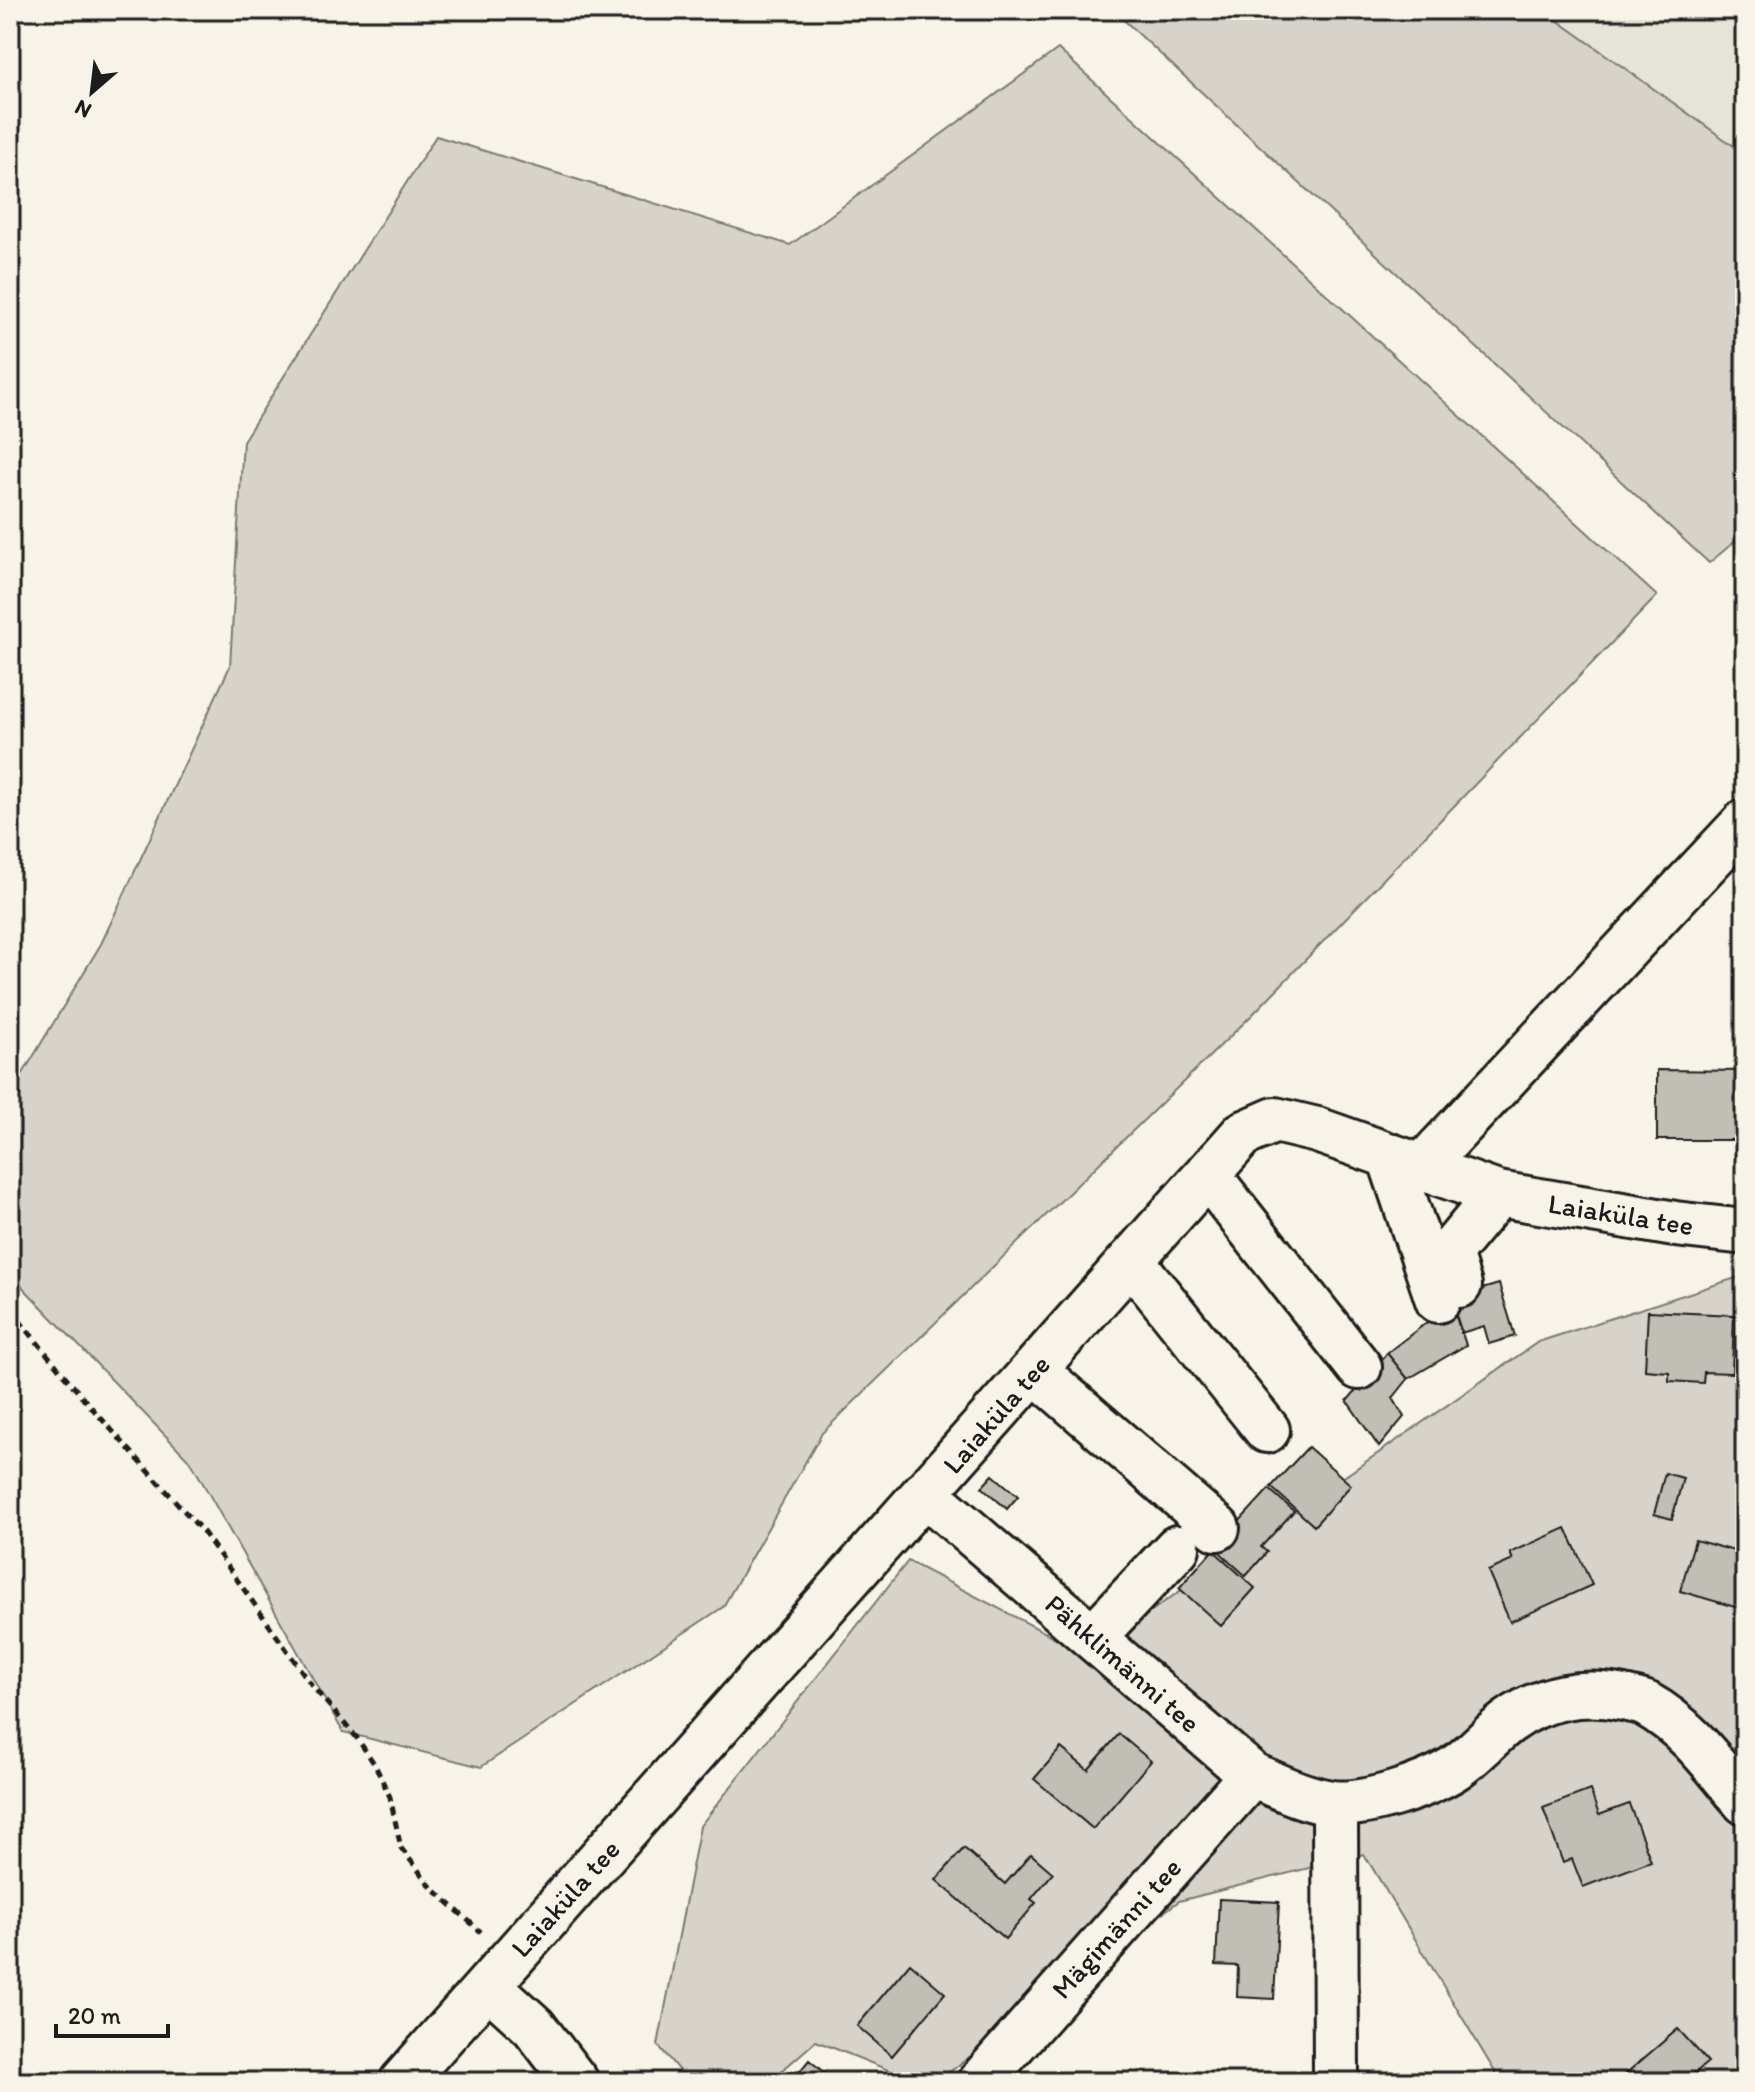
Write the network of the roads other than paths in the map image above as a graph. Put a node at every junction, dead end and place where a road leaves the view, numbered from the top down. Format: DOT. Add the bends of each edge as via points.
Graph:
graph roads {
  1 [pos="1745,822"];
  2 [pos="1406,1162"];
  3 [pos="1207,1174"];
  4 [pos="1498,1194"];
  5 [pos="1745,1232"];
  6 [pos="1131,1260"];
  7 [pos="1359,1367"];
  8 [pos="1034,1370"];
  9 [pos="1267,1430"];
  10 [pos="926,1494"];
  11 [pos="1217,1528"];
  12 [pos="1177,1548"];
  13 [pos="1093,1637"];
  14 [pos="1252,1775"];
  15 [pos="1745,1802"];
  16 [pos="1335,1804"];
  17 [pos="500,1972"];
  18 [pos="402,2082"];
  19 [pos="576,2082"];
  20 [pos="980,2082"];
  21 [pos="1336,2082"];
  1 -- 2 [label="street"];
  2 -- 3 [label="street, Laiaküla tee" via="1275,1120 1243,1134"];
  2 -- 4 [label="street, Laiaküla tee"];
  2 -- 4 [label="street" via="1448,1292 1449,1253"];
  3 -- 6 [label="street, Laiaküla tee"];
  3 -- 7 [label="street"];
  4 -- 5 [label="street, Laiaküla tee"];
  6 -- 8 [label="street, Laiaküla tee"];
  6 -- 9 [label="street"];
  8 -- 10 [label="street, Laiaküla tee"];
  8 -- 11 [label="street"];
  10 -- 13 [label="street, Pähklimänni tee"];
  10 -- 17 [label="street, Laiaküla tee"];
  12 -- 13 [label="street"];
  13 -- 14 [label="street, Pähklimänni tee"];
  14 -- 16 [label="street, Pähklimänni tee" via="1297,1795"];
  14 -- 20 [label="street, Mägimänni tee"];
  15 -- 16 [label="street, Pähklimänni tee" via="1687,1733 1645,1703 1604,1694 1570,1695 1539,1704 1509,1721 1456,1767 1423,1785"];
  16 -- 21 [label="street"];
  17 -- 18 [label="street, Laiaküla tee"];
  17 -- 19 [label="street"];
}
